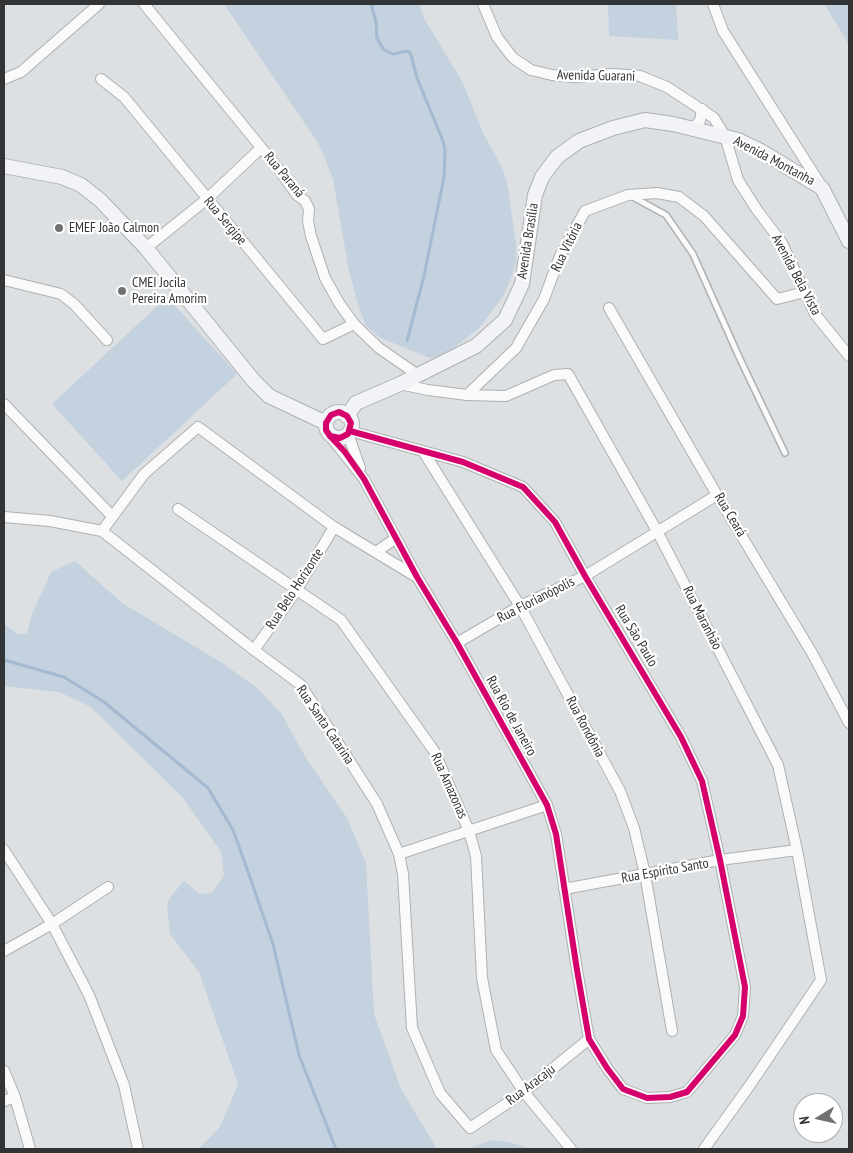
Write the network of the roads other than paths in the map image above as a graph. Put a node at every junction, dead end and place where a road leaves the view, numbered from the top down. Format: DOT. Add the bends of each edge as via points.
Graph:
graph roads {
  1 [pos="99,4"];
  2 [pos="144,4"];
  3 [pos="483,4"];
  4 [pos="713,4"];
  5 [pos="4,79"];
  6 [pos="101,79"];
  7 [pos="702,109"];
  8 [pos="693,128"];
  9 [pos="725,136"];
  10 [pos="261,148"];
  11 [pos="4,166"];
  12 [pos="822,188"];
  13 [pos="628,195"];
  14 [pos="207,199"];
  15 [pos="849,241"];
  16 [pos="146,248"];
  17 [pos="4,280"];
  18 [pos="805,292"];
  19 [pos="609,308"];
  20 [pos="354,324"];
  21 [pos="107,340"];
  22 [pos="849,356"];
  23 [pos="418,375"];
  24 [pos="400,384"];
  25 [pos="467,395"];
  26 [pos="4,404"];
  27 [pos="347,416"];
  28 [pos="328,429"];
  29 [pos="349,433"];
  30 [pos="423,451"];
  31 [pos="785,453"];
  32 [pos="364,479"];
  33 [pos="717,495"];
  34 [pos="178,509"];
  35 [pos="112,516"];
  36 [pos="4,517"];
  37 [pos="334,527"];
  38 [pos="102,531"];
  39 [pos="657,531"];
  40 [pos="396,538"];
  41 [pos="376,552"];
  42 [pos="416,576"];
  43 [pos="585,576"];
  44 [pos="296,591"];
  45 [pos="520,606"];
  46 [pos="457,643"];
  47 [pos="254,650"];
  48 [pos="849,722"];
  49 [pos="547,805"];
  50 [pos="469,831"];
  51 [pos="4,850"];
  52 [pos="797,850"];
  53 [pos="399,854"];
  54 [pos="720,860"];
  55 [pos="645,874"];
  56 [pos="108,887"];
  57 [pos="564,889"];
  58 [pos="52,924"];
  59 [pos="4,951"];
  60 [pos="672,1031"];
  61 [pos="589,1039"];
  62 [pos="4,1071"];
  63 [pos="524,1092"];
  64 [pos="15,1097"];
  65 [pos="4,1101"];
  66 [pos="470,1128"];
  67 [pos="30,1149"];
  68 [pos="138,1149"];
  69 [pos="571,1149"];
  70 [pos="704,1149"];
  1 -- 5 [label="street" via="21,72"];
  2 -- 10 [label="street, Rua Paraná"];
  3 -- 7 [label="street, Avenida Guarani" via="497,37 513,58 531,70 574,77 640,76 667,87"];
  4 -- 12 [label="street" via="723,31"];
  6 -- 14 [label="street, Rua Sergipe" via="124,97"];
  7 -- 8 [label="street" via="700,121"];
  7 -- 9 [label="street, Avenida Guarani" via="714,118"];
  8 -- 9 [label="street, Avenida Brasília"];
  8 -- 23 [label="street, Avenida Brasília" via="646,120 579,141 557,157 542,177 535,195 522,284 505,320 476,346"];
  9 -- 12 [label="street, Avenida Montanha" via="761,151"];
  9 -- 18 [label="street, Avenida Bela Vista" via="738,180 782,243"];
  10 -- 14 [label="street"];
  10 -- 20 [label="street, Rua Paraná" via="310,210 311,236 325,278"];
  11 -- 16 [label="street" via="62,177 81,186 100,200"];
  12 -- 15 [label="street, Avenida Montanha"];
  13 -- 18 [label="street, Rua Vitória" via="657,193 679,197 704,216 778,299"];
  13 -- 25 [label="street, Rua Vitória" via="585,211 560,256 544,298 516,348"];
  13 -- 31 [label="lane" via="666,215 693,254"];
  14 -- 16 [label="street"];
  14 -- 20 [label="street, Rua Sergipe" via="322,339"];
  16 -- 28 [label="street" via="269,396"];
  17 -- 21 [label="street" via="61,294"];
  18 -- 22 [label="street, Avenida Bela Vista" via="815,314"];
  19 -- 33 [label="street, Rua Ceará"];
  20 -- 23 [label="street, Rua Paraná" via="379,348"];
  23 -- 24 [label="street, Avenida Brasília"];
  24 -- 25 [label="street"];
  24 -- 27 [label="street, Avenida Brasília" via="356,403"];
  25 -- 39 [label="street, Rua Maranhão" via="506,396 554,375 568,374"];
  26 -- 35 [label="street"];
  27 -- 28 [label="street" via="344,413 331,415"];
  27 -- 29 [label="street" via="351,423"];
  28 -- 29 [label="street" via="340,438"];
  28 -- 32 [label="street, Rua Rio de Janeiro"];
  29 -- 30 [label="street, Rua São Paulo"];
  29 -- 32 [label="street, Rua Rio de Janeiro"];
  30 -- 43 [label="street, Rua São Paulo" via="463,462 523,487 555,522"];
  30 -- 45 [label="street, Rua Rondônia"];
  32 -- 40 [label="street, Rua Rio de Janeiro"];
  33 -- 39 [label="street, Rua Florianópolis"];
  33 -- 48 [label="street, Rua Ceará" via="812,653"];
  34 -- 44 [label="street, Rua Amazonas"];
  35 -- 37 [label="street, Rua Rio de Janeiro" via="144,474 198,427"];
  35 -- 38 [label="street"];
  36 -- 38 [label="street" via="50,521"];
  37 -- 41 [label="street, Rua Rio de Janeiro"];
  37 -- 44 [label="street, Rua Belo Horizonte"];
  38 -- 47 [label="street, Rua Santa Catarina"];
  39 -- 43 [label="street, Rua Florianópolis"];
  39 -- 52 [label="street, Rua Maranhão" via="778,765"];
  40 -- 41 [label="street"];
  40 -- 42 [label="street, Rua Rio de Janeiro"];
  41 -- 42 [label="street, Rua Rio de Janeiro"];
  42 -- 46 [label="street, Rua Rio de Janeiro"];
  43 -- 45 [label="street, Rua Florianópolis"];
  43 -- 54 [label="street, Rua São Paulo" via="681,737 702,780"];
  44 -- 47 [label="street, Rua Belo Horizonte"];
  44 -- 50 [label="street, Rua Amazonas" via="341,620 434,750"];
  45 -- 46 [label="street, Rua Florianópolis"];
  45 -- 55 [label="street, Rua Rondônia" via="620,791 634,828"];
  46 -- 49 [label="street, Rua Rio de Janeiro"];
  47 -- 53 [label="street, Rua Santa Catarina" via="301,685 377,804"];
  49 -- 50 [label="street"];
  49 -- 57 [label="street, Rua Rio de Janeiro" via="556,834"];
  50 -- 53 [label="street"];
  50 -- 63 [label="street, Rua Amazonas" via="476,856 482,978 488,1017 496,1050"];
  51 -- 58 [label="street"];
  52 -- 54 [label="street, Rua Espírito Santo"];
  52 -- 70 [label="street, Rua Maranhão" via="821,980"];
  53 -- 66 [label="street, Rua Santa Catarina" via="412,1028 440,1093"];
  54 -- 55 [label="street, Rua Espírito Santo"];
  54 -- 61 [label="street, Rua São Paulo" via="745,987 743,1016 735,1035 687,1092 647,1098 623,1089"];
  55 -- 57 [label="street, Rua Espírito Santo"];
  55 -- 60 [label="street, Rua Rondônia"];
  56 -- 58 [label="street"];
  57 -- 61 [label="street, Rua Rio de Janeiro"];
  58 -- 59 [label="street"];
  58 -- 68 [label="street" via="89,995 124,1085"];
  61 -- 63 [label="street, Rua Aracaju"];
  62 -- 64 [label="street"];
  63 -- 66 [label="street, Rua Aracaju"];
  63 -- 69 [label="street, Rua Amazonas"];
  64 -- 65 [label="street"];
  64 -- 67 [label="street"];
}
